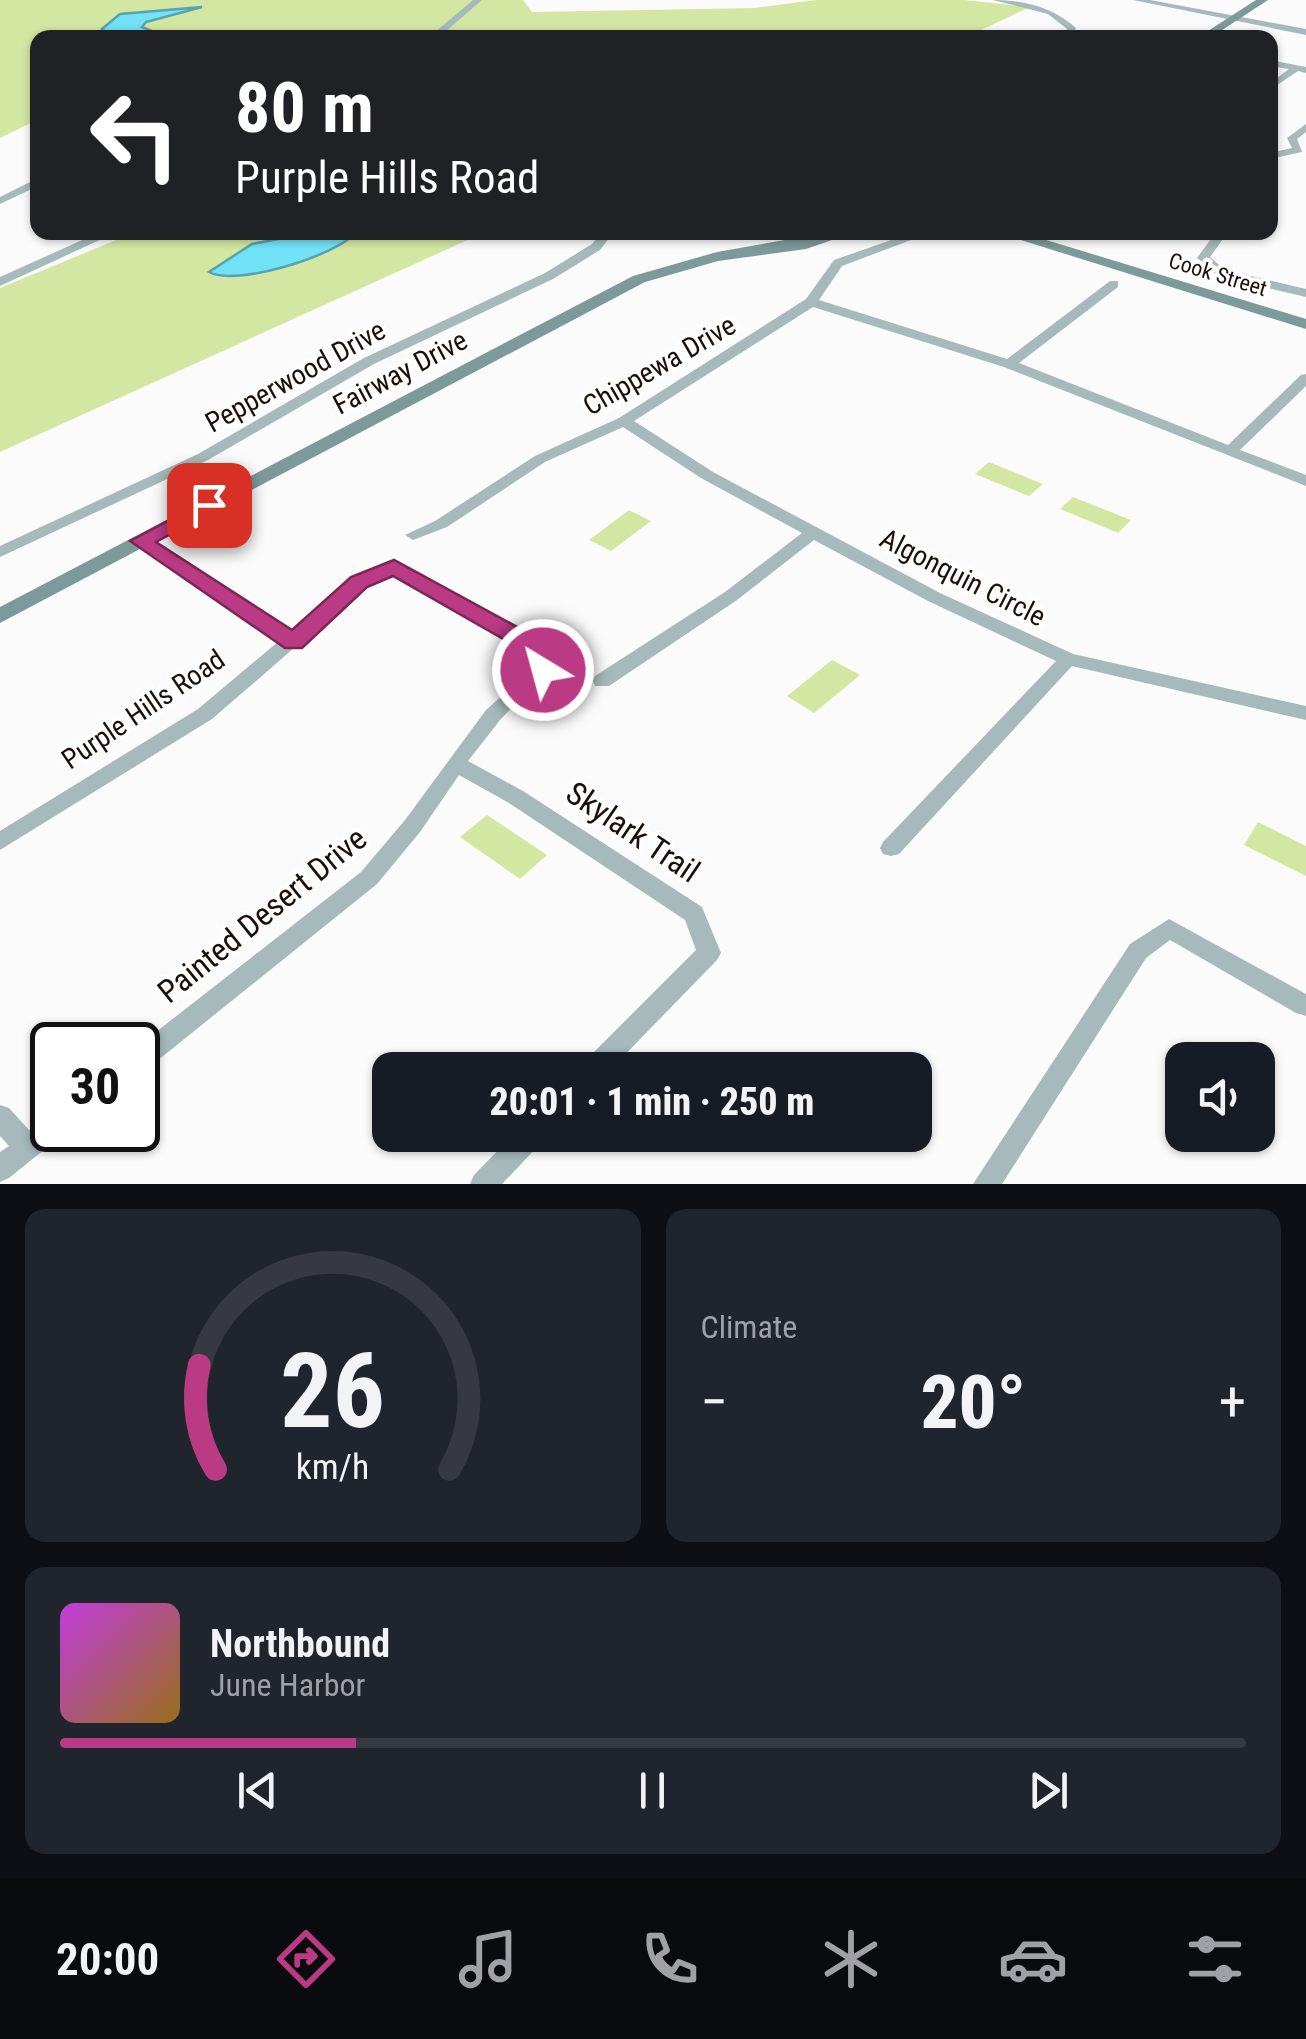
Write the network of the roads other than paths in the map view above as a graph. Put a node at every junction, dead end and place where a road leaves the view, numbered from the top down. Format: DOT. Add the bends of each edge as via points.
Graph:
graph roads {
  1 [pos="478,0"];
  2 [pos="997,0"];
  3 [pos="1137,0"];
  4 [pos="1263,0"];
  5 [pos="1234,18"];
  6 [pos="442,30"];
  7 [pos="1071,30"];
  8 [pos="1215,30"];
  9 [pos="1306,32"];
  10 [pos="1301,69"];
  11 [pos="1278,83"];
  12 [pos="1306,127"];
  13 [pos="1278,154"];
  14 [pos="30,186"];
  15 [pos="0,201"];
  16 [pos="93,240"];
  17 [pos="602,240"];
  18 [pos="820,240"];
  19 [pos="904,240"];
  20 [pos="1028,240"];
  21 [pos="1062,240"];
  22 [pos="1216,240"];
  23 [pos="0,282"];
  24 [pos="1114,284"];
  25 [pos="1306,293"];
  26 [pos="811,302"];
  27 [pos="1306,314"];
  28 [pos="1306,324"];
  29 [pos="1009,364"];
  30 [pos="1306,378"];
  31 [pos="624,420"];
  32 [pos="1230,451"];
  33 [pos="1306,481"];
  34 [pos="816,531"];
  35 [pos="413,535"];
  36 [pos="141,541"];
  37 [pos="0,552"];
  38 [pos="415,577"];
  39 [pos="0,616"];
  40 [pos="293,642"];
  41 [pos="1068,658"];
  42 [pos="602,681"];
  43 [pos="1306,713"];
  44 [pos="458,765"];
  45 [pos="0,842"];
  46 [pos="890,848"];
  47 [pos="1304,1006"];
  48 [pos="160,1043"];
  49 [pos="611,1052"];
  50 [pos="0,1117"];
  51 [pos="30,1145"];
  52 [pos="27,1148"];
  53 [pos="515,1152"];
  54 [pos="0,1169"];
  55 [pos="484,1184"];
  56 [pos="987,1184"];
  1 -- 6 [label="street"];
  2 -- 7 [label="street" via="1051,12"];
  3 -- 5 [label="street"];
  4 -- 5 [label="street"];
  5 -- 8 [label="street"];
  5 -- 9 [label="street"];
  10 -- 11 [label="street"];
  12 -- 13 [label="street" via="1292,138 1298,150"];
  14 -- 15 [label="street"];
  16 -- 23 [label="street"];
  17 -- 37 [label="street, Pepperwood Drive" via="549,276 370,361 202,457"];
  18 -- 36 [label="street, Fairway Drive" via="717,257 639,279"];
  19 -- 26 [label="street, Chippewa Drive" via="838,263"];
  20 -- 28 [label="street, Cook Street"];
  21 -- 27 [label="street, Cook Street"];
  22 -- 25 [label="street" via="1203,258 1221,273"];
  24 -- 29 [label="street"];
  26 -- 29 [label="street"];
  26 -- 31 [label="street, Chippewa Drive"];
  29 -- 32 [label="street"];
  30 -- 32 [label="street"];
  31 -- 34 [label="street, Algonquin Circle" via="707,474"];
  31 -- 35 [label="street, Chippewa Drive" via="540,459"];
  32 -- 33 [label="street"];
  34 -- 41 [label="street, Algonquin Circle" via="934,597"];
  34 -- 42 [label="street" via="732,596"];
  36 -- 39 [label="street, Fairway Drive"];
  36 -- 40 [label="street"];
  38 -- 40 [label="street, Purple Hills Road" via="394,567 359,582"];
  38 -- 44 [label="street, Painted Desert Drive" via="546,653 543,670 508,695"];
  40 -- 45 [label="street, Purple Hills Road" via="205,714"];
  41 -- 43 [label="street, Algonquin Circle"];
  41 -- 46 [label="street"];
  44 -- 48 [label="street, Painted Desert Drive" via="400,848 369,878"];
  44 -- 49 [label="street, Skylark Trail" via="694,914 709,953"];
  47 -- 56 [label="street" via="1169,928 1138,951"];
  50 -- 52 [label="street"];
  51 -- 52 [label="street"];
  52 -- 54 [label="street"];
  53 -- 55 [label="street"];
}
